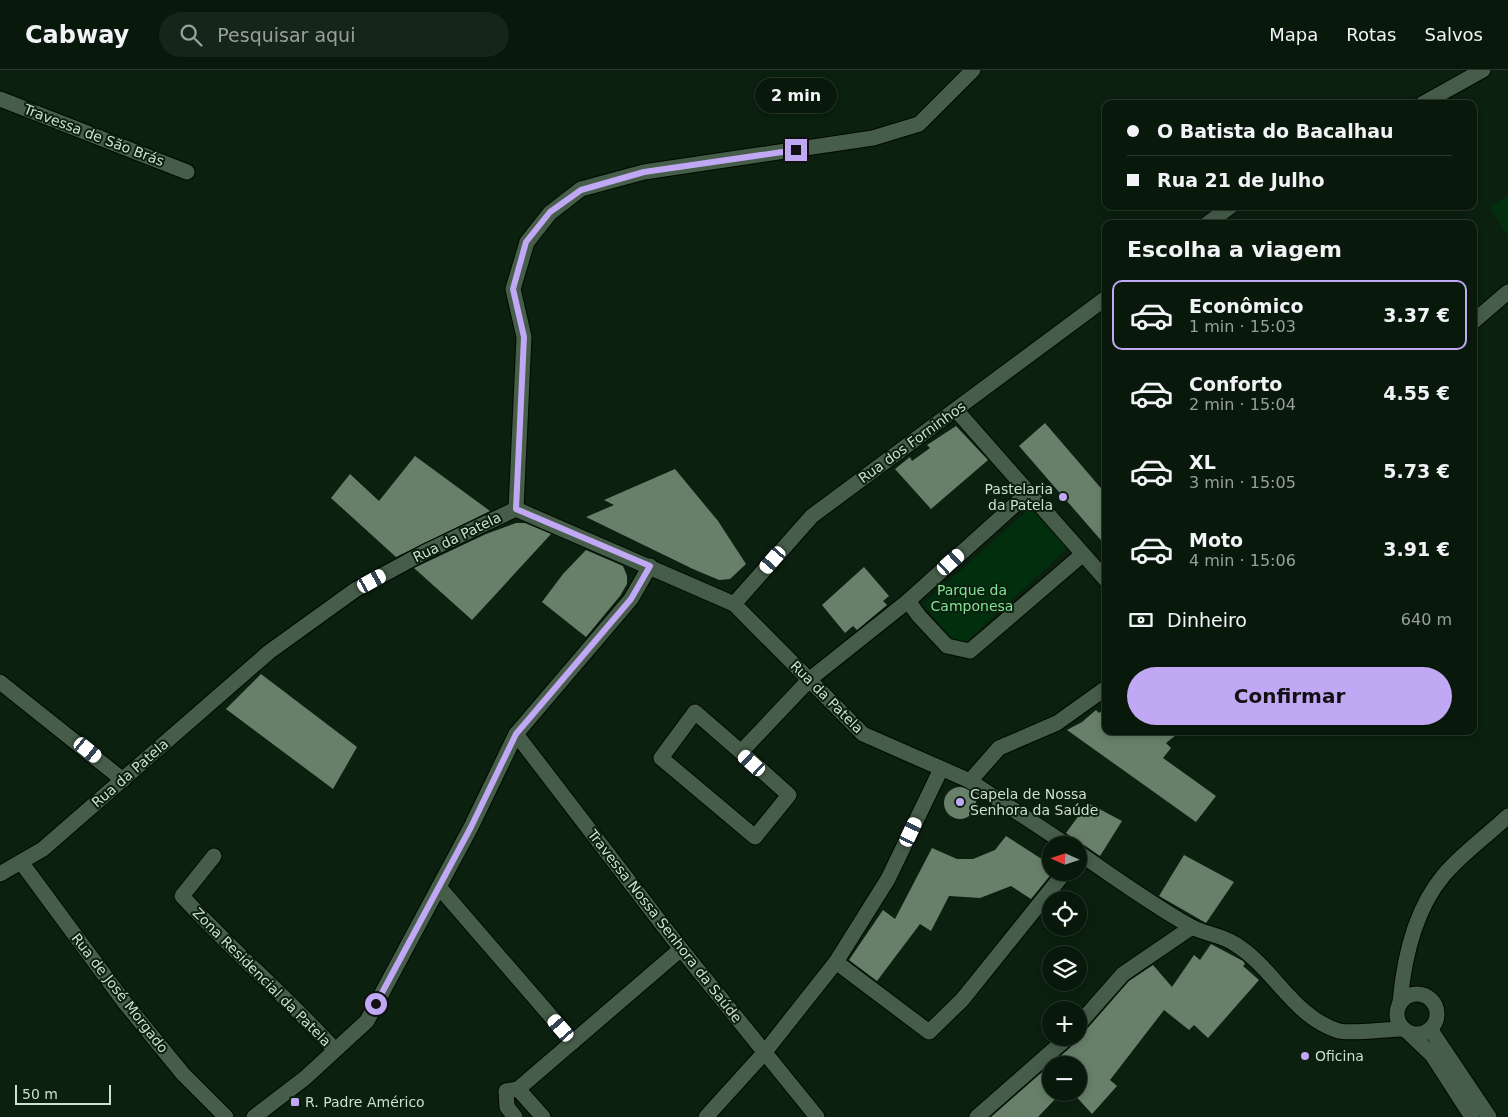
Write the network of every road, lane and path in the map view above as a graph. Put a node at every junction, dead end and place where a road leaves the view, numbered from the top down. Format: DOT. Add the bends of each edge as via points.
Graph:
graph roads {
  1 [pos="1483,70"];
  2 [pos="969,71"];
  3 [pos="0,99"];
  4 [pos="1429,100"];
  5 [pos="187,172"];
  6 [pos="1226,210"];
  7 [pos="1212,220"];
  8 [pos="1508,292"];
  9 [pos="1102,301"];
  10 [pos="1477,318"];
  11 [pos="956,410"];
  12 [pos="1029,492"];
  13 [pos="516,509"];
  14 [pos="1083,554"];
  15 [pos="650,566"];
  16 [pos="1102,575"];
  17 [pos="908,601"];
  18 [pos="734,604"];
  19 [pos="810,679"];
  20 [pos="0,682"];
  21 [pos="1102,691"];
  22 [pos="516,734"];
  23 [pos="740,752"];
  24 [pos="941,769"];
  25 [pos="123,780"];
  26 [pos="970,781"];
  27 [pos="1508,816"];
  28 [pos="1053,836"];
  29 [pos="214,856"];
  30 [pos="1088,859"];
  31 [pos="21,862"];
  32 [pos="0,874"];
  33 [pos="1058,881"];
  34 [pos="438,887"];
  35 [pos="1192,927"];
  36 [pos="681,949"];
  37 [pos="836,962"];
  38 [pos="1403,969"];
  39 [pos="1418,994"];
  40 [pos="1398,1007"];
  41 [pos="1087,1015"];
  42 [pos="1430,1028"];
  43 [pos="1374,1030"];
  44 [pos="1406,1031"];
  45 [pos="573,1042"];
  46 [pos="1058,1046"];
  47 [pos="335,1050"];
  48 [pos="764,1053"];
  49 [pos="518,1089"];
  50 [pos="263,1114"];
  51 [pos="226,1117"];
  52 [pos="515,1117"];
  53 [pos="543,1117"];
  54 [pos="706,1117"];
  55 [pos="817,1117"];
  56 [pos="978,1117"];
  57 [pos="1472,1117"];
  58 [pos="1489,1117"];
  1 -- 4 [label="street"];
  2 -- 13 [label="street" via="919,124 873,138 644,172 581,190 550,212 526,242 513,289 524,337"];
  3 -- 5 [label="street, Travessa de São Brás"];
  6 -- 7 [label="street"];
  8 -- 10 [label="street"];
  9 -- 11 [label="street, Rua dos Forninhos"];
  11 -- 12 [label="street"];
  11 -- 18 [label="street, Rua dos Forninhos" via="812,516"];
  12 -- 14 [label="street"];
  12 -- 17 [label="street"];
  13 -- 15 [label="street, Rua da Patela"];
  13 -- 25 [label="street, Rua da Patela" via="355,590 269,652"];
  14 -- 16 [label="street"];
  14 -- 17 [label="street" via="970,651 947,646"];
  15 -- 18 [label="street, Rua da Patela"];
  15 -- 22 [label="street" via="631,599"];
  17 -- 19 [label="street"];
  18 -- 19 [label="street, Rua da Patela"];
  19 -- 23 [label="street"];
  19 -- 24 [label="street, Rua da Patela" via="863,734"];
  20 -- 25 [label="street"];
  21 -- 26 [label="street" via="1057,723 999,748"];
  22 -- 34 [label="street"];
  22 -- 36 [label="street, Travessa Nossa Senhora da Saúde"];
  23 -- 23 [label="street" via="789,796 755,837 661,758 695,712"];
  24 -- 26 [label="street, Rua da Patela"];
  24 -- 37 [label="street" via="888,879"];
  25 -- 31 [label="street, Rua da Patela" via="43,849"];
  26 -- 28 [label="street, Rua da Patela"];
  27 -- 38 [label="street" via="1443,876 1416,923"];
  29 -- 47 [label="street, Zona Residencial da Patela" via="182,896 223,940 296,1007"];
  30 -- 35 [label="street" via="1149,902"];
  31 -- 32 [label="street, Rua da Patela"];
  31 -- 51 [label="street, Rua de José Morgado" via="177,1067"];
  33 -- 37 [label="street" via="962,1000 929,1032"];
  34 -- 45 [label="street"];
  34 -- 47 [label="street" via="367,1021"];
  35 -- 41 [label="street" via="1123,974"];
  35 -- 43 [label="street" via="1234,943 1260,963 1314,1020 1340,1031"];
  36 -- 45 [label="street"];
  36 -- 48 [label="street, Travessa Nossa Senhora da Saúde"];
  37 -- 48 [label="street"];
  38 -- 39 [label="street"];
  38 -- 40 [label="street"];
  39 -- 40 [label="street" via="1405,997"];
  39 -- 42 [label="street" via="1434,1004 1436,1017"];
  40 -- 43 [label="street"];
  40 -- 44 [label="street" via="1399,1024"];
  42 -- 44 [label="street" via="1420,1034"];
  42 -- 58 [label="street"];
  43 -- 44 [label="street"];
  44 -- 57 [label="street" via="1432,1055"];
  45 -- 49 [label="street"];
  46 -- 56 [label="street"];
  47 -- 50 [label="street"];
  48 -- 54 [label="street"];
  48 -- 55 [label="street, Travessa Nossa Senhora da Saúde"];
  49 -- 52 [label="street" via="506,1091 508,1107"];
  49 -- 53 [label="street"];
}
